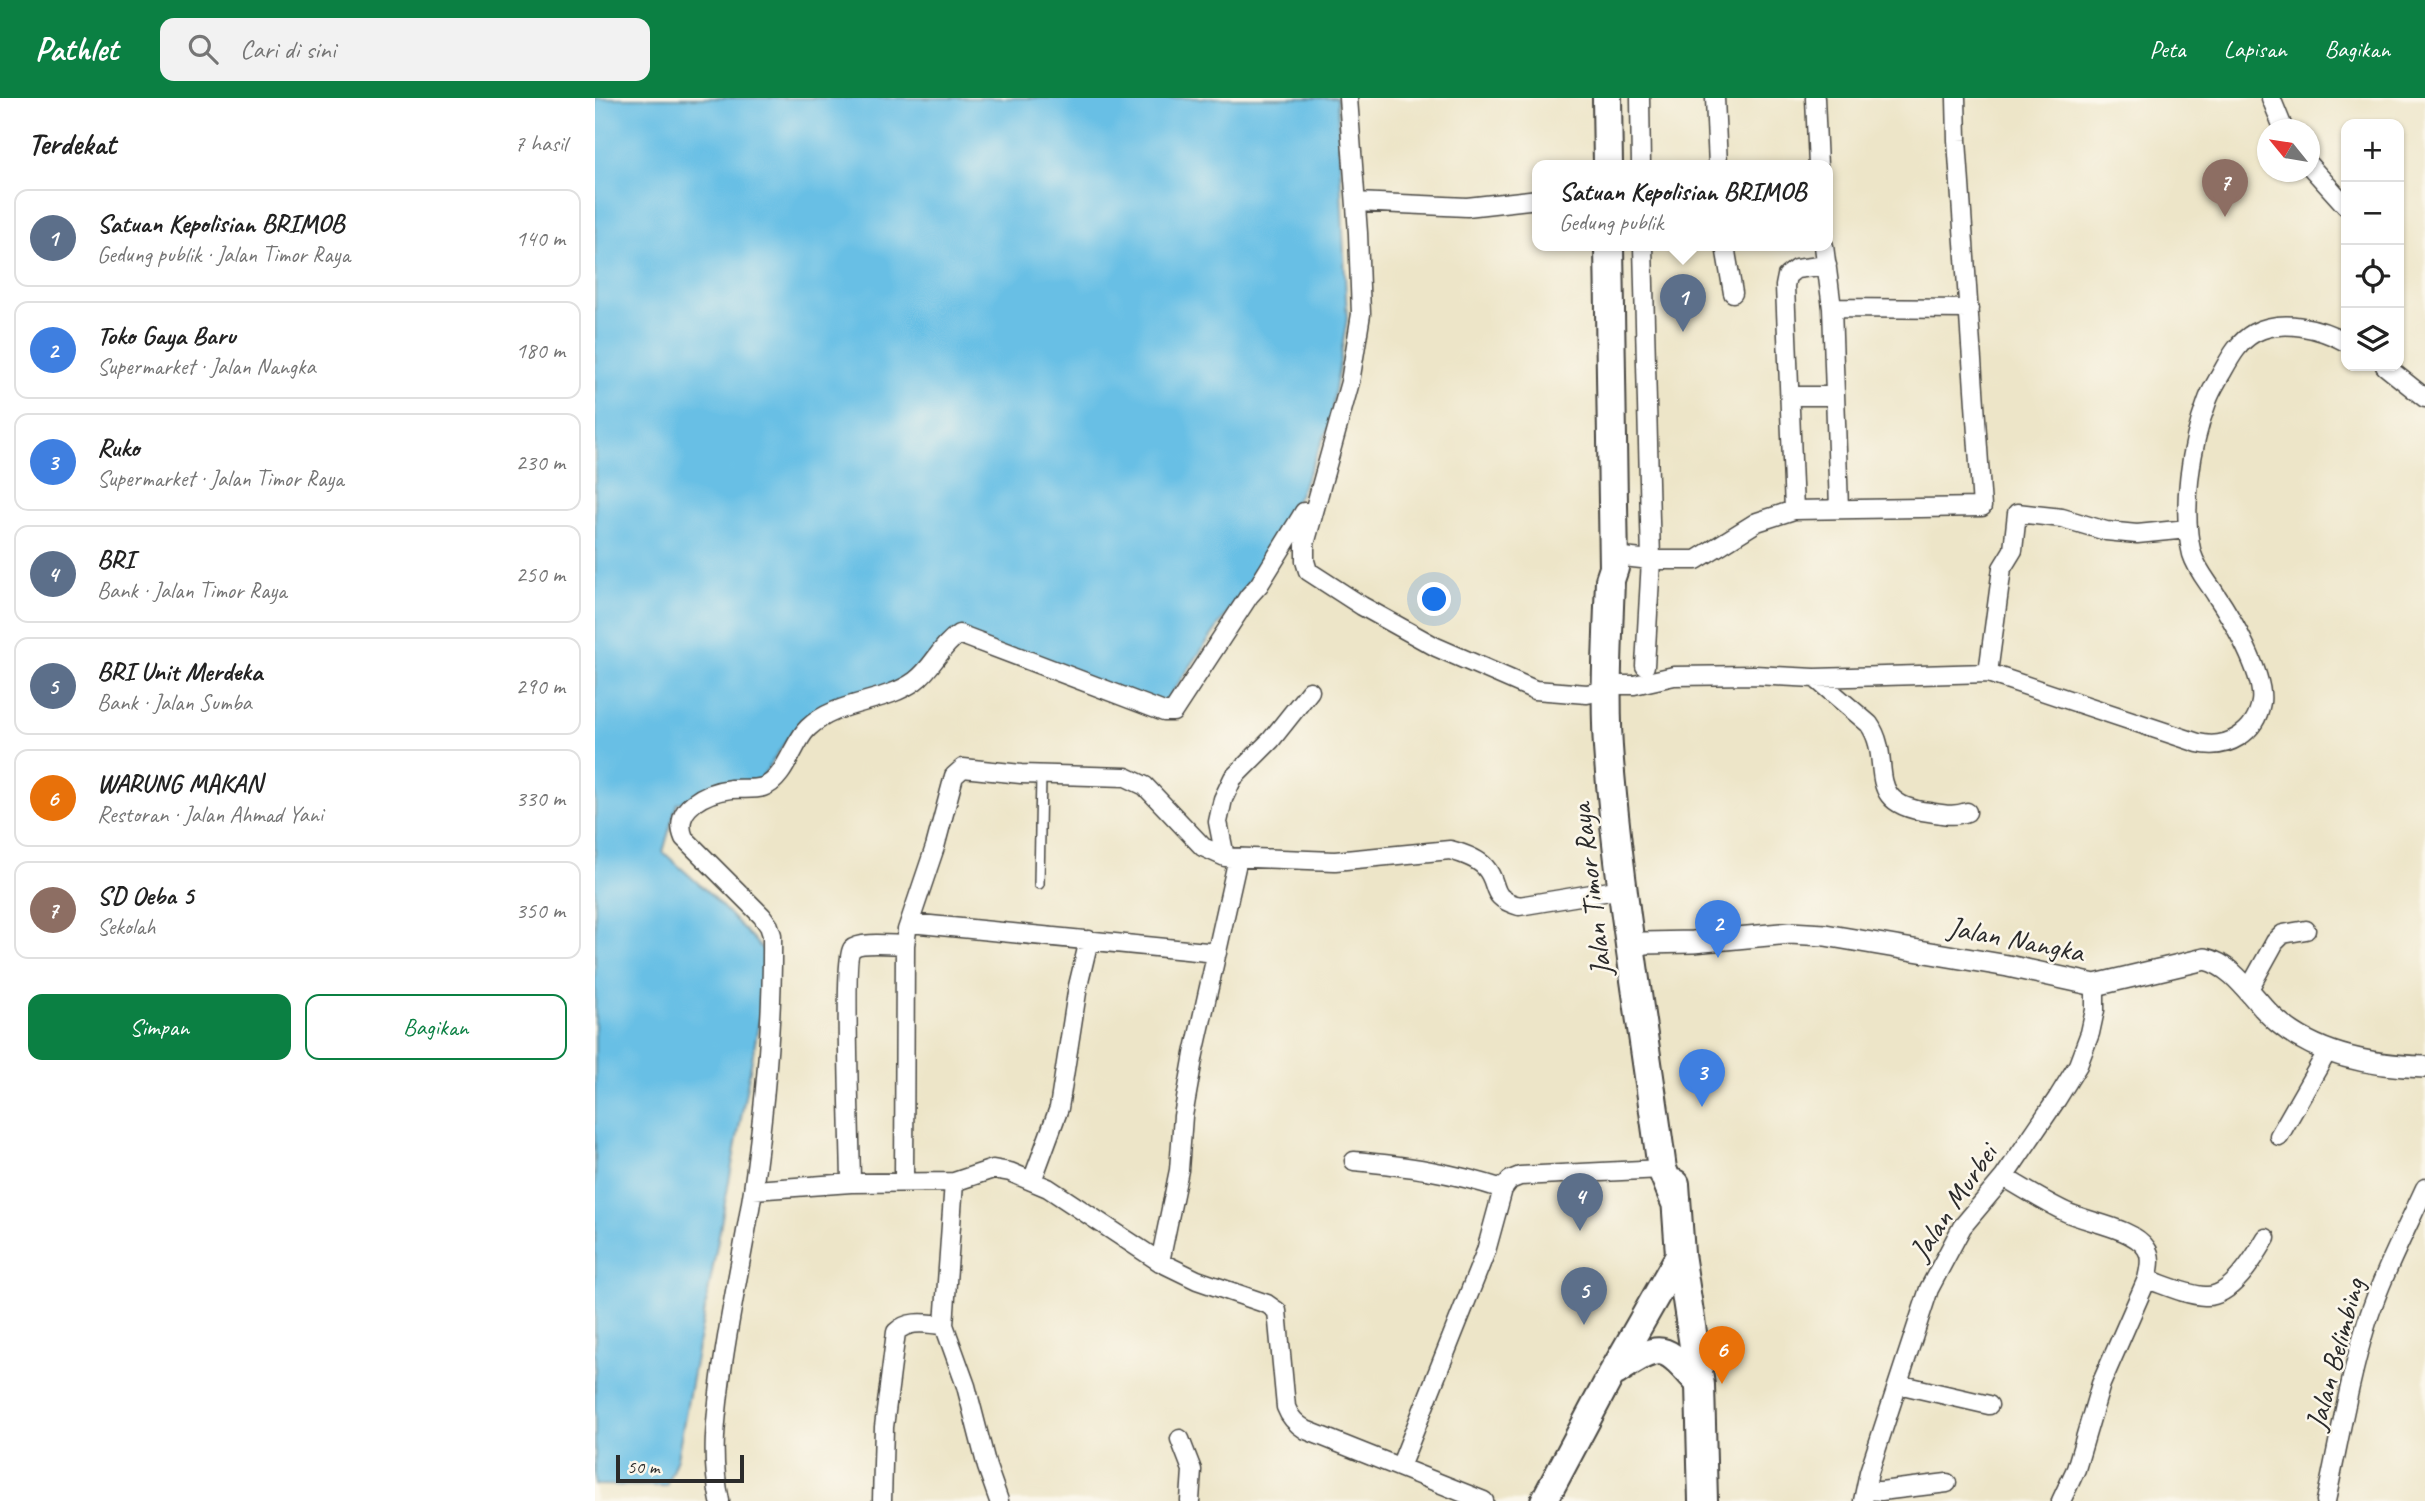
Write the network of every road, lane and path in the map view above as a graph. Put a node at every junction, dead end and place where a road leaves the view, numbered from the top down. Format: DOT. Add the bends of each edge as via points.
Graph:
graph roads {
  1 [pos="1348,98"];
  2 [pos="1607,98"];
  3 [pos="1640,98"];
  4 [pos="1715,98"];
  5 [pos="1815,98"];
  6 [pos="1956,98"];
  7 [pos="2271,98"];
  8 [pos="2280,119"];
  9 [pos="1608,160"];
  10 [pos="1641,160"];
  11 [pos="1719,160"];
  12 [pos="1818,160"];
  13 [pos="2320,176"];
  14 [pos="2341,199"];
  15 [pos="1532,200"];
  16 [pos="1356,202"];
  17 [pos="1609,251"];
  18 [pos="1643,251"];
  19 [pos="1726,251"];
  20 [pos="1825,251"];
  21 [pos="1828,265"];
  22 [pos="1733,293"];
  23 [pos="1832,307"];
  24 [pos="1969,309"];
  25 [pos="2341,340"];
  26 [pos="2391,371"];
  27 [pos="1790,396"];
  28 [pos="1835,396"];
  29 [pos="2425,398"];
  30 [pos="1839,508"];
  31 [pos="1794,510"];
  32 [pos="1314,512"];
  33 [pos="2188,529"];
  34 [pos="1651,560"];
  35 [pos="1614,562"];
  36 [pos="1645,666"];
  37 [pos="1988,673"];
  38 [pos="1815,678"];
  39 [pos="1613,687"];
  40 [pos="1310,691"];
  41 [pos="1041,775"];
  42 [pos="1967,812"];
  43 [pos="1231,858"];
  44 [pos="1038,884"];
  45 [pos="1622,889"];
  46 [pos="910,923"];
  47 [pos="2306,930"];
  48 [pos="1089,940"];
  49 [pos="1644,943"];
  50 [pos="905,945"];
  51 [pos="1217,953"];
  52 [pos="2095,985"];
  53 [pos="2249,989"];
  54 [pos="2327,1052"];
  55 [pos="2425,1067"];
  56 [pos="2279,1136"];
  57 [pos="1354,1161"];
  58 [pos="1662,1169"];
  59 [pos="2004,1177"];
  60 [pos="904,1181"];
  61 [pos="1032,1181"];
  62 [pos="954,1182"];
  63 [pos="851,1183"];
  64 [pos="2425,1188"];
  65 [pos="1503,1189"];
  66 [pos="753,1190"];
  67 [pos="1675,1201"];
  68 [pos="2266,1238"];
  69 [pos="1680,1255"];
  70 [pos="1160,1262"];
  71 [pos="2147,1279"];
  72 [pos="944,1325"];
  73 [pos="1611,1375"];
  74 [pos="1898,1384"];
  75 [pos="1700,1385"];
  76 [pos="1990,1405"];
  77 [pos="1180,1439"];
  78 [pos="1400,1467"];
  79 [pos="1947,1483"];
  80 [pos="1865,1496"];
  81 [pos="720,1501"];
  82 [pos="882,1501"];
  83 [pos="999,1501"];
  84 [pos="1190,1501"];
  85 [pos="1484,1501"];
  86 [pos="1544,1501"];
  87 [pos="1703,1501"];
  88 [pos="2061,1501"];
  89 [pos="2326,1501"];
  1 -- 16 [label="street"];
  2 -- 9 [label="highway"];
  3 -- 10 [label="street"];
  4 -- 11 [label="street"];
  5 -- 12 [label="street"];
  6 -- 24 [label="street"];
  7 -- 8 [label="street"];
  13 -- 14 [label="street"];
  15 -- 16 [label="street" via="1458,207"];
  16 -- 32 [label="street" via="1358,342"];
  17 -- 35 [label="highway, Jalan Timor Raya"];
  18 -- 34 [label="street"];
  19 -- 22 [label="street"];
  20 -- 21 [label="street"];
  21 -- 23 [label="street"];
  21 -- 27 [label="street" via="1787,276"];
  23 -- 24 [label="street"];
  23 -- 28 [label="street"];
  24 -- 30 [label="street" via="1982,507"];
  25 -- 33 [label="street" via="2306,327 2271,327 2240,344 2203,413 2193,449"];
  26 -- 29 [label="street"];
  27 -- 28 [label="street"];
  27 -- 31 [label="street"];
  28 -- 30 [label="street"];
  30 -- 31 [label="street"];
  31 -- 34 [label="street" via="1757,522 1696,560"];
  32 -- 39 [label="street" via="1304,544 1308,570 1316,578 1436,647 1535,690 1587,694"];
  32 -- 66 [label="street" via="1304,512 1173,712 959,634 913,682 840,709 806,729 774,780 764,787 728,789 700,799 684,812 680,824 684,838 762,916 772,935 770,1045"];
  33 -- 37 [label="street" via="2137,534 2017,513 2013,550 2002,568"];
  33 -- 37 [label="street" via="2199,570 2248,651 2260,685 2262,701 2245,733 2210,746"];
  34 -- 35 [label="street"];
  34 -- 36 [label="street"];
  35 -- 39 [label="highway, Jalan Timor Raya" via="1621,580"];
  37 -- 38 [label="street"];
  38 -- 39 [label="street" via="1674,676"];
  38 -- 42 [label="street" via="1874,731 1881,778 1892,797 1913,810 1951,815"];
  39 -- 45 [label="highway, Jalan Timor Raya" via="1609,760"];
  39 -- 49 [label="highway, Jalan Timor Raya"];
  40 -- 43 [label="street" via="1233,778 1223,799 1218,822"];
  41 -- 43 [label="street" via="1126,777 1145,786 1203,848"];
  41 -- 44 [label="lane"];
  41 -- 46 [label="street" via="968,768 956,772"];
  43 -- 45 [label="street" via="1335,862 1450,850 1484,866 1500,897 1519,906"];
  43 -- 51 [label="street"];
  45 -- 58 [label="highway, Jalan Timor Raya"];
  46 -- 48 [label="street"];
  46 -- 50 [label="street"];
  47 -- 53 [label="street" via="2283,934 2275,942"];
  48 -- 51 [label="street"];
  48 -- 61 [label="street" via="1059,1108"];
  49 -- 52 [label="street, Jalan Nangka" via="1790,933 1825,935"];
  49 -- 67 [label="highway, Jalan Timor Raya"];
  50 -- 60 [label="street"];
  50 -- 63 [label="street" via="863,944 849,954"];
  51 -- 70 [label="street" via="1194,1054"];
  52 -- 53 [label="street, Jalan Nangka" via="2206,959"];
  52 -- 59 [label="street, Jalan Murbei" via="2095,1010 2078,1065"];
  53 -- 54 [label="street, Jalan Nangka" via="2277,1022"];
  54 -- 55 [label="street, Jalan Nangka"];
  54 -- 56 [label="street"];
  57 -- 65 [label="street" via="1423,1168"];
  58 -- 65 [label="street" via="1520,1176"];
  58 -- 67 [label="highway, Jalan Timor Raya"];
  59 -- 71 [label="street" via="2069,1213 2135,1239 2147,1248 2151,1265"];
  59 -- 74 [label="street, Jalan Murbei" via="1962,1227 1929,1289"];
  60 -- 62 [label="street"];
  60 -- 63 [label="street"];
  61 -- 62 [label="street" via="993,1170"];
  61 -- 70 [label="street"];
  62 -- 72 [label="street"];
  63 -- 66 [label="street"];
  64 -- 89 [label="street, Jalan Belimbing" via="2368,1321"];
  65 -- 78 [label="street" via="1486,1251"];
  66 -- 81 [label="street" via="713,1445"];
  67 -- 69 [label="highway, Jalan Timor Raya"];
  68 -- 71 [label="street" via="2234,1282 2216,1295 2195,1294"];
  69 -- 73 [label="main road"];
  69 -- 75 [label="highway, Jalan Timor Raya"];
  70 -- 78 [label="street" via="1277,1311 1290,1416 1306,1430"];
  71 -- 88 [label="street" via="2101,1384 2076,1469"];
  72 -- 82 [label="street" via="910,1323 896,1332 884,1427"];
  72 -- 83 [label="street"];
  73 -- 75 [label="main road" via="1654,1350 1674,1356"];
  73 -- 86 [label="main road"];
  74 -- 76 [label="street"];
  74 -- 80 [label="street, Jalan Murbei"];
  75 -- 87 [label="highway, Jalan Timor Raya"];
  77 -- 84 [label="street" via="1192,1470"];
  78 -- 85 [label="street"];
  79 -- 80 [label="street"];
}
